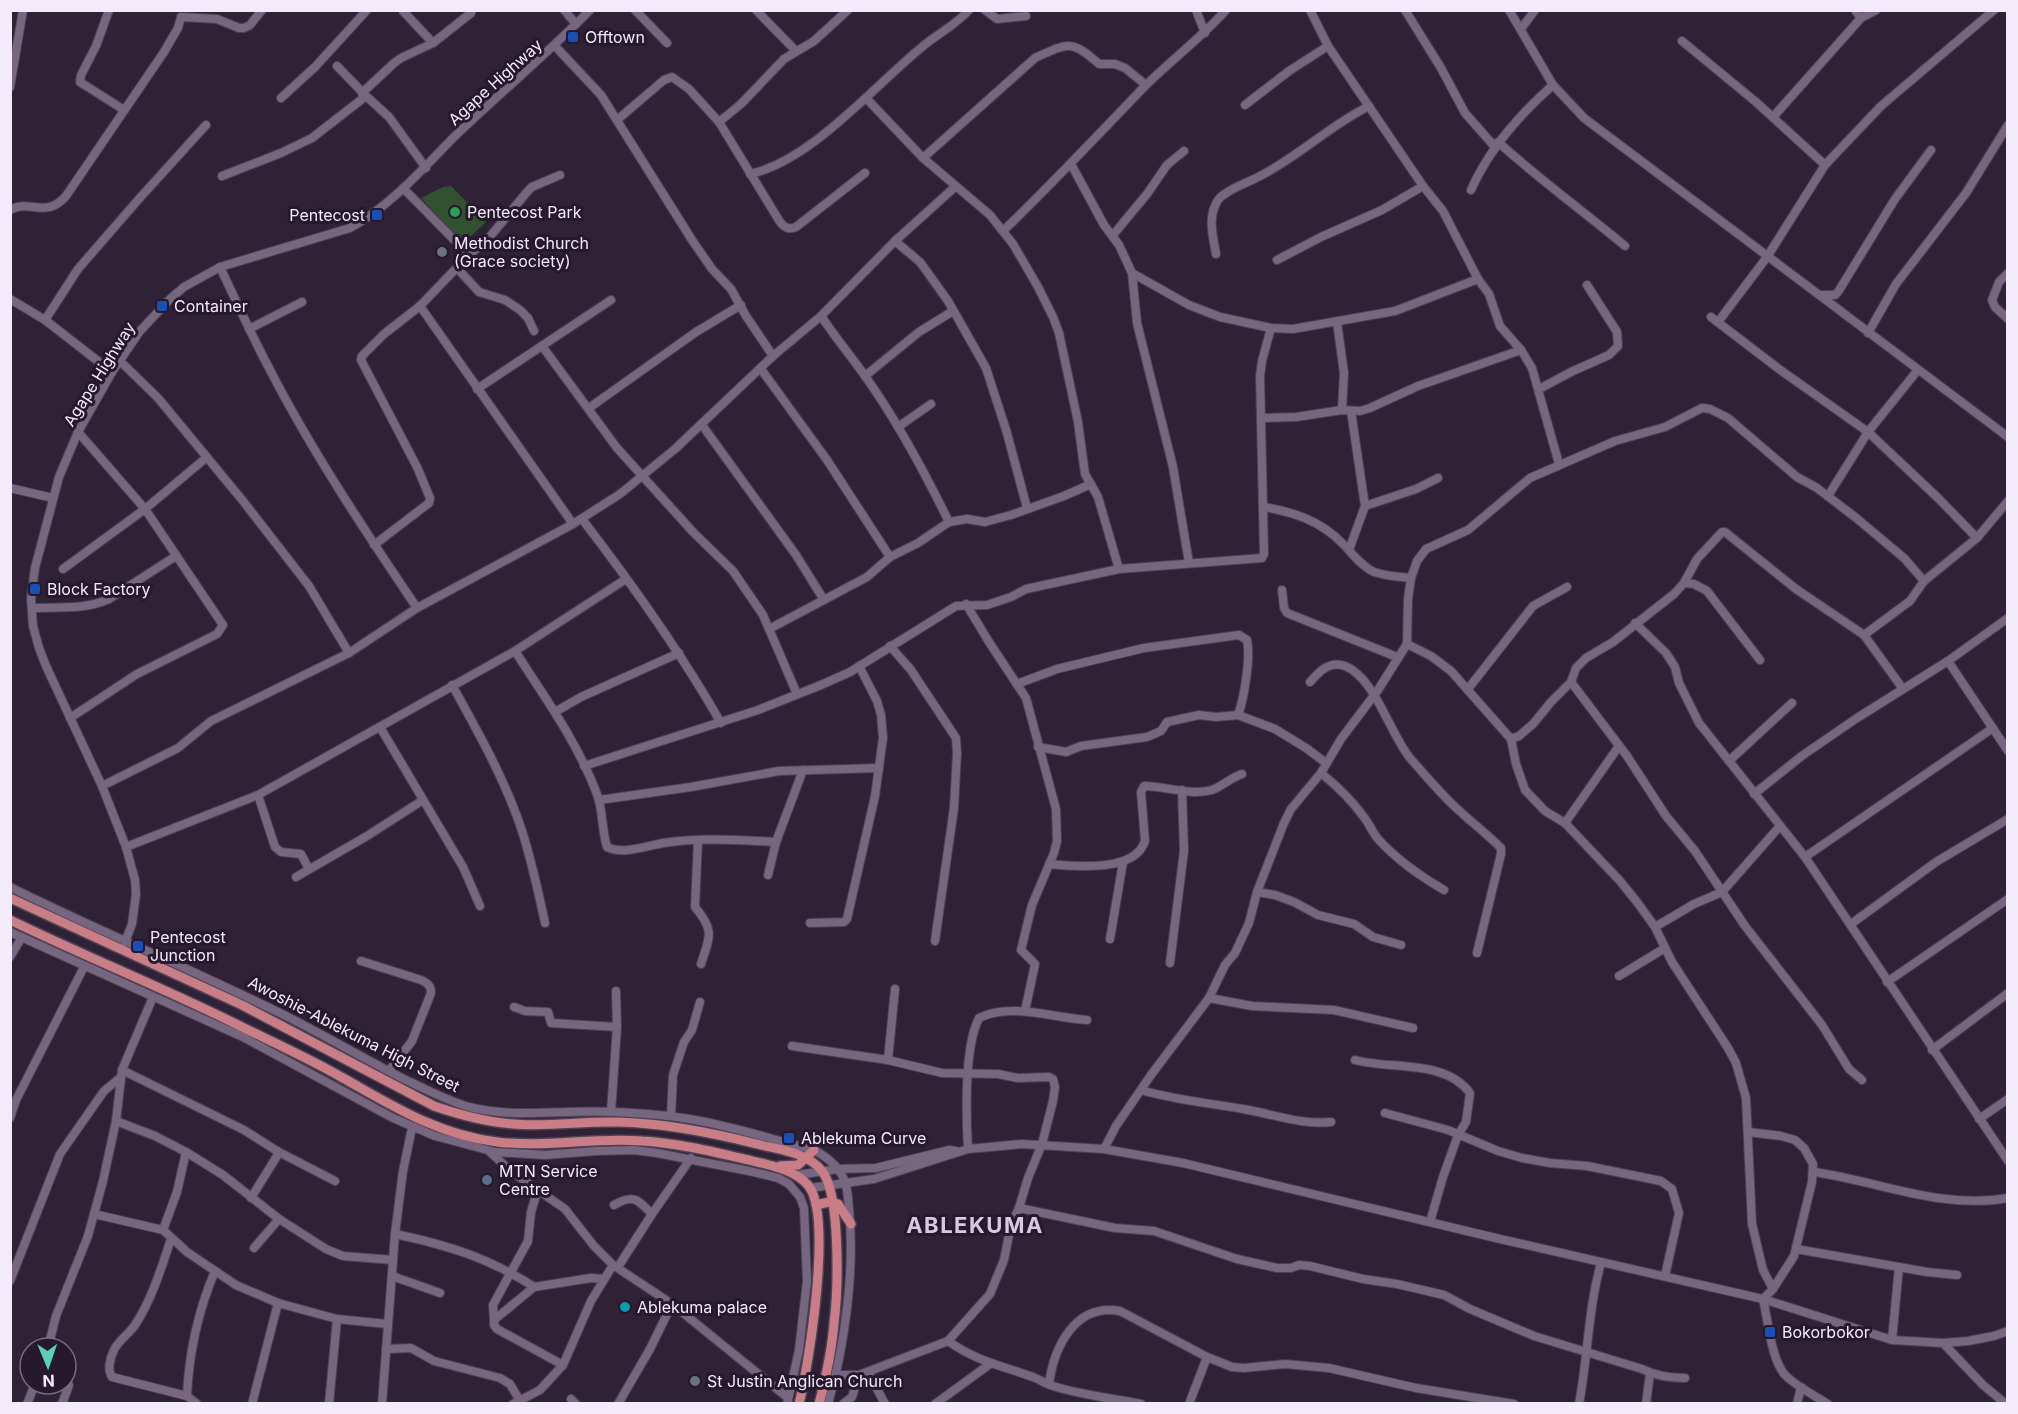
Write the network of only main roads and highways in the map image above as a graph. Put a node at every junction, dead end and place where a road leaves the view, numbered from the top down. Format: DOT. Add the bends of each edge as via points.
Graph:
graph roads {
  1 [pos="10,898"];
  2 [pos="10,920"];
  3 [pos="550,1114"];
  4 [pos="549,1125"];
  5 [pos="814,1150"];
  6 [pos="807,1159"];
  7 [pos="769,1165"];
  8 [pos="834,1202"];
  9 [pos="816,1205"];
  10 [pos="851,1224"];
  11 [pos="805,1311"];
  12 [pos="815,1312"];
  13 [pos="831,1348"];
  14 [pos="842,1350"];
  15 [pos="799,1404"];
  16 [pos="819,1404"];
  1 -- 4 [label="main road, Awoshie-Ablekuma High Street" via="37,906 244,1000 434,1106 489,1121"];
  2 -- 7 [label="main road" via="343,1077 396,1114 497,1142 607,1140 705,1150"];
  3 -- 4 [label="main road"];
  4 -- 6 [label="main road, Awoshie-Ablekuma High Street" via="653,1124 732,1137"];
  5 -- 6 [label="main road"];
  6 -- 7 [label="main road" via="793,1167"];
  6 -- 8 [label="main road, Awoshie-Ablekuma High Street" via="823,1172"];
  7 -- 9 [label="main road" via="797,1175 810,1188"];
  8 -- 9 [label="main road"];
  8 -- 10 [label="main road" via="842,1206"];
  8 -- 13 [label="main road" via="835,1322"];
  9 -- 12 [label="main road"];
  11 -- 12 [label="main road"];
  12 -- 15 [label="main road"];
  13 -- 14 [label="main road"];
  13 -- 16 [label="main road"];
}
